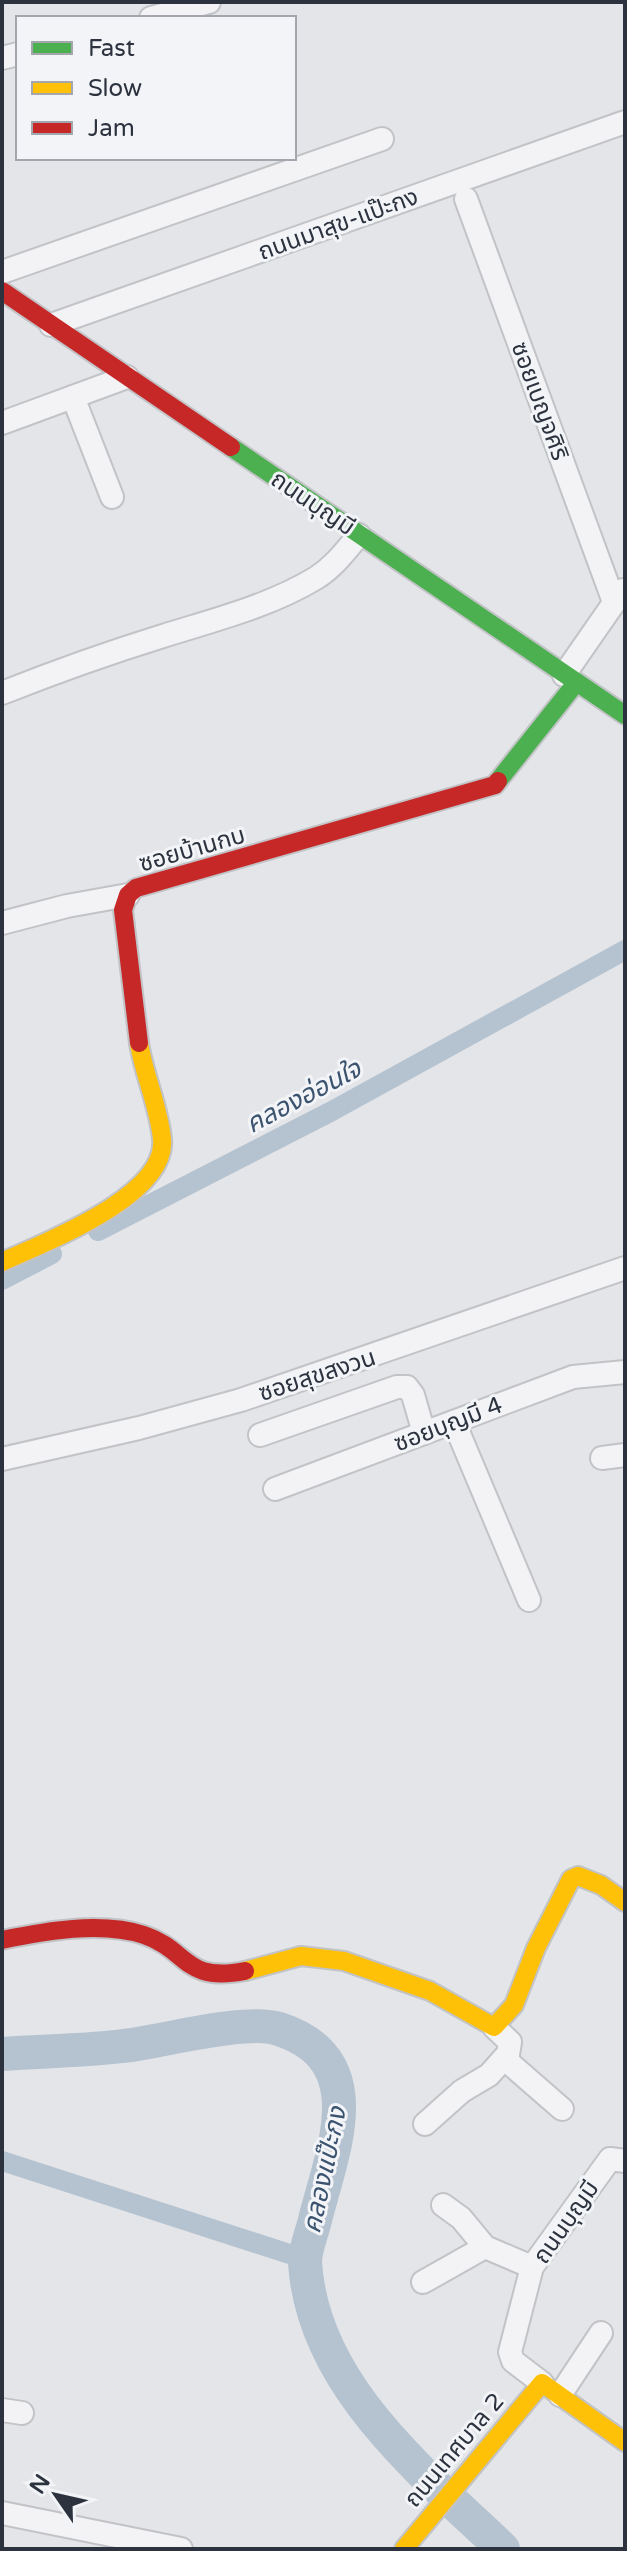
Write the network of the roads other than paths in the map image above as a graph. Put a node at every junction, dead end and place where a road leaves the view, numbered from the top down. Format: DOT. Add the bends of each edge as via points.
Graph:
graph roads {
  1 [pos="209,2"];
  2 [pos="159,11"];
  3 [pos="625,122"];
  4 [pos="382,139"];
  5 [pos="466,199"];
  6 [pos="2,272"];
  7 [pos="2,291"];
  8 [pos="51,325"];
  9 [pos="127,377"];
  10 [pos="73,397"];
  11 [pos="2,423"];
  12 [pos="112,497"];
  13 [pos="359,535"];
  14 [pos="620,595"];
  15 [pos="570,679"];
  16 [pos="2,693"];
  17 [pos="625,715"];
  18 [pos="128,895"];
  19 [pos="2,923"];
  20 [pos="2,1262"];
  21 [pos="625,1268"];
  22 [pos="625,1372"];
  23 [pos="454,1422"];
  24 [pos="424,1433"];
  25 [pos="260,1435"];
  26 [pos="625,1455"];
  27 [pos="602,1458"];
  28 [pos="2,1459"];
  29 [pos="275,1489"];
  30 [pos="529,1600"];
  31 [pos="625,1902"];
  32 [pos="2,1940"];
  33 [pos="494,2027"];
  34 [pos="505,2057"];
  35 [pos="562,2109"];
  36 [pos="425,2124"];
  37 [pos="625,2161"];
  38 [pos="443,2205"];
  39 [pos="485,2247"];
  40 [pos="532,2267"];
  41 [pos="423,2282"];
  42 [pos="601,2333"];
  43 [pos="551,2389"];
  44 [pos="625,2442"];
  45 [pos="2,2513"];
  46 [pos="181,2549"];
  47 [pos="404,2549"];
  1 -- 2 [label="street"];
  3 -- 8 [label="street, ถนนมาสุข-แป๊ะกง"];
  4 -- 6 [label="street"];
  5 -- 14 [label="street, ซอยเบญจศิริ"];
  7 -- 8 [label="street, ถนนบุญมี"];
  8 -- 9 [label="street, ถนนบุญมี"];
  9 -- 10 [label="street"];
  9 -- 13 [label="street, ถนนบุญมี"];
  10 -- 11 [label="street"];
  10 -- 12 [label="street"];
  13 -- 15 [label="street, ถนนบุญมี"];
  13 -- 16 [label="street" via="338,561 289,592"];
  14 -- 15 [label="street, ซอยเบญจศิริ"];
  15 -- 17 [label="street, ถนนบุญมี"];
  15 -- 18 [label="street, ซอยบ้านกบ" via="495,785 136,888"];
  18 -- 19 [label="street"];
  18 -- 20 [label="street, ซอยบ้านกบ" via="123,910 141,1055 162,1151 148,1176 115,1206"];
  21 -- 28 [label="street, ซอยสุขสงวน" via="241,1400"];
  22 -- 23 [label="street, ซอยบุญมี 4" via="573,1377"];
  23 -- 24 [label="street, ซอยบุญมี 4"];
  23 -- 30 [label="street"];
  24 -- 25 [label="street" via="413,1395 407,1387 397,1387"];
  24 -- 29 [label="street, ซอยบุญมี 4"];
  26 -- 27 [label="street"];
  31 -- 33 [label="street" via="601,1885 578,1876 571,1879 531,1958 517,2002"];
  32 -- 33 [label="street" via="110,1930 140,1934 205,1973 233,1973 316,1956 440,1996"];
  33 -- 34 [label="street" via="510,2042"];
  34 -- 35 [label="street"];
  34 -- 36 [label="street"];
  37 -- 40 [label="street, ถนนบุญมี" via="610,2159"];
  38 -- 39 [label="street"];
  39 -- 40 [label="street"];
  39 -- 41 [label="street"];
  40 -- 43 [label="street, ถนนบุญมี" via="510,2352 513,2361"];
  42 -- 43 [label="street"];
  43 -- 44 [label="street"];
  43 -- 47 [label="street, ถนนเทศบาล 2" via="466,2473"];
  45 -- 46 [label="street"];
}
